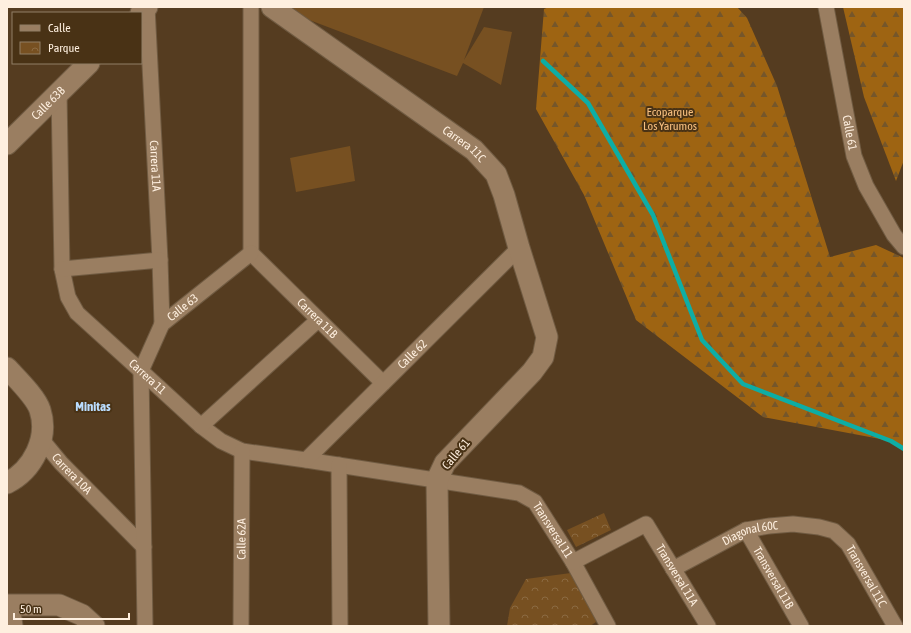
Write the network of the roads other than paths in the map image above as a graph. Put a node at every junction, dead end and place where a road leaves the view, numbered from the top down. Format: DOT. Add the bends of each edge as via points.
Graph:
graph roads {
  1 [pos="147,7"];
  2 [pos="251,7"];
  3 [pos="272,7"];
  4 [pos="826,7"];
  5 [pos="88,64"];
  6 [pos="59,92"];
  7 [pos="7,144"];
  8 [pos="904,247"];
  9 [pos="519,248"];
  10 [pos="251,252"];
  11 [pos="160,260"];
  12 [pos="62,268"];
  13 [pos="318,320"];
  14 [pos="162,324"];
  15 [pos="543,357"];
  16 [pos="7,368"];
  17 [pos="141,371"];
  18 [pos="383,383"];
  19 [pos="201,426"];
  20 [pos="42,440"];
  21 [pos="242,452"];
  22 [pos="306,460"];
  23 [pos="339,465"];
  24 [pos="437,480"];
  25 [pos="7,483"];
  26 [pos="746,530"];
  27 [pos="834,531"];
  28 [pos="144,547"];
  29 [pos="573,562"];
  30 [pos="673,568"];
  31 [pos="10,604"];
  32 [pos="15,626"];
  33 [pos="94,626"];
  34 [pos="144,626"];
  35 [pos="241,626"];
  36 [pos="340,626"];
  37 [pos="439,626"];
  38 [pos="608,626"];
  39 [pos="708,626"];
  40 [pos="801,626"];
  41 [pos="895,626"];
  1 -- 11 [label="street, Carrera 11A"];
  2 -- 10 [label="street"];
  3 -- 9 [label="street, Carrera 11C" via="474,150 496,174"];
  4 -- 8 [label="street, Calle 61" via="854,156 866,186 894,235"];
  5 -- 6 [label="street, Calle 63B"];
  6 -- 7 [label="street, Calle 63B"];
  6 -- 12 [label="street, Carrera 11"];
  9 -- 15 [label="street, Carrera 11C" via="547,338"];
  9 -- 18 [label="street, Calle 62"];
  10 -- 13 [label="street, Carrera 11B"];
  10 -- 14 [label="street, Calle 63"];
  11 -- 12 [label="street"];
  11 -- 14 [label="street, Carrera 11A"];
  12 -- 17 [label="street, Carrera 11" via="68,297 77,313"];
  13 -- 18 [label="street, Carrera 11B"];
  13 -- 19 [label="street"];
  14 -- 17 [label="street, Calle 63"];
  15 -- 24 [label="street, Calle 61" via="445,462"];
  16 -- 20 [label="street" via="39,408"];
  17 -- 19 [label="street, Carrera 11"];
  17 -- 28 [label="street, Calle 63"];
  18 -- 22 [label="street, Calle 62"];
  19 -- 21 [label="street, Carrera 11"];
  20 -- 25 [label="street, Carrera 10A" via="30,465"];
  20 -- 28 [label="street, Carrera 10A" via="61,463"];
  21 -- 22 [label="street, Carrera 11"];
  21 -- 35 [label="street, Calle 62A"];
  22 -- 23 [label="street, Carrera 11"];
  23 -- 24 [label="street, Carrera 11"];
  23 -- 36 [label="street"];
  24 -- 29 [label="street, Transversal 11" via="519,493 536,502"];
  24 -- 37 [label="street, Calle 61"];
  26 -- 27 [label="street, Diagonal 60C" via="793,524"];
  26 -- 30 [label="street, Diagonal 60C"];
  26 -- 40 [label="street, Transversal 11B"];
  27 -- 41 [label="street, Transversal 11C" via="848,544"];
  28 -- 34 [label="street, Calle 63"];
  29 -- 30 [label="street, Transversal 11A" via="646,524"];
  29 -- 38 [label="street, Transversal 11"];
  30 -- 39 [label="street, Transversal 11A"];
  31 -- 32 [label="street"];
  31 -- 33 [label="street" via="59,605 82,615"];
}
